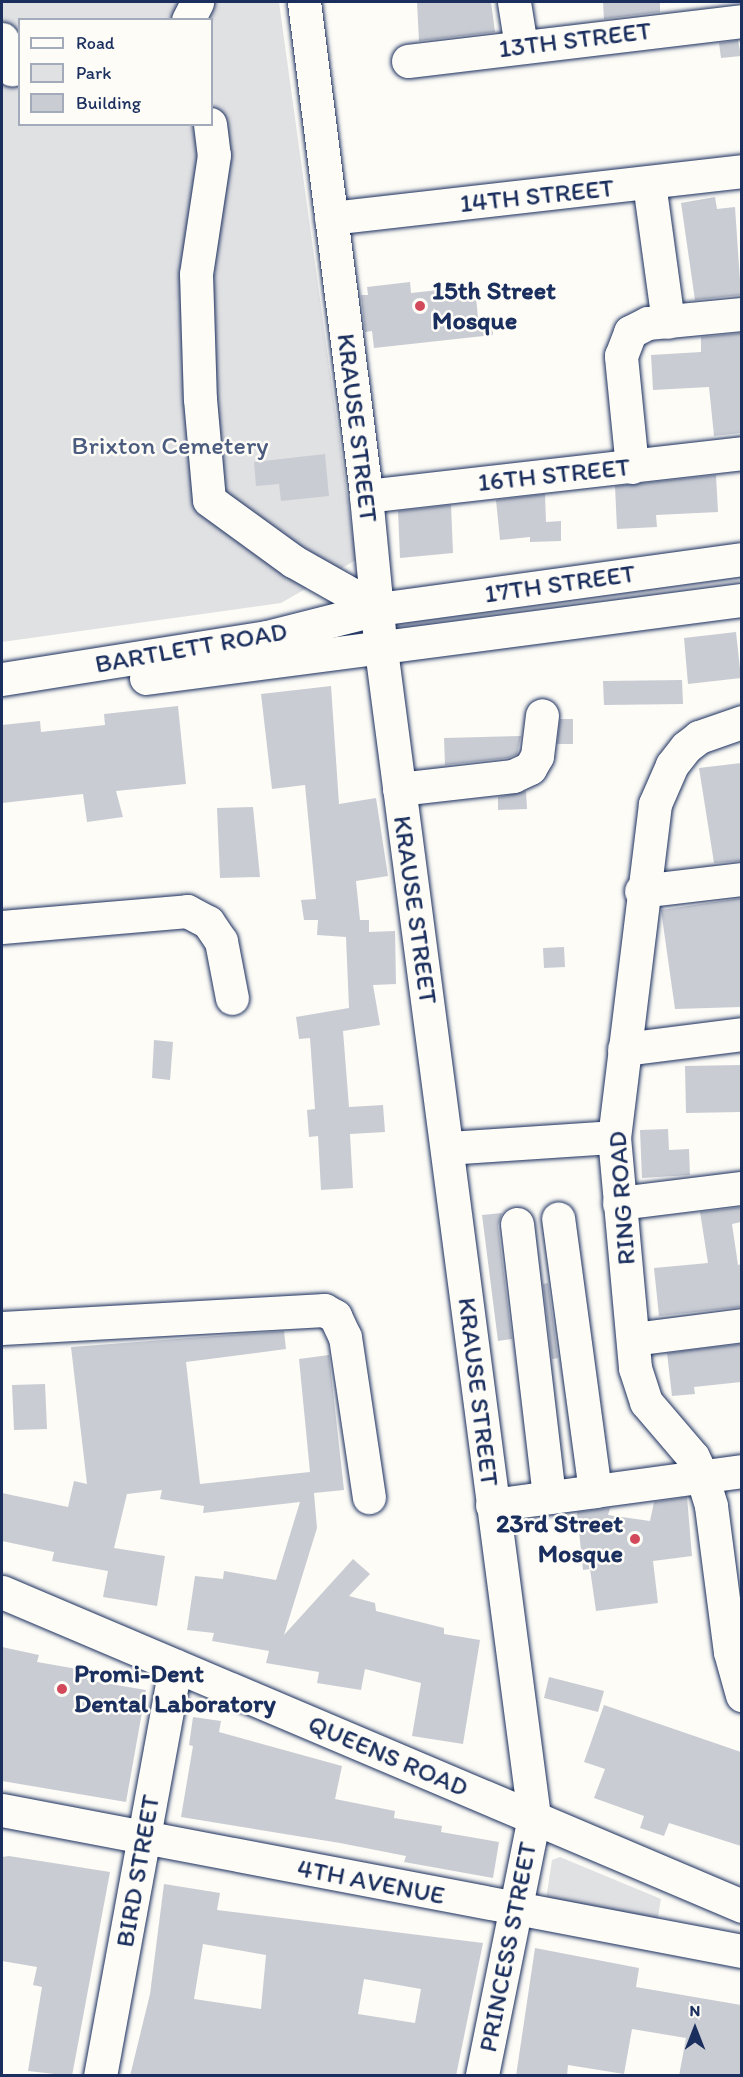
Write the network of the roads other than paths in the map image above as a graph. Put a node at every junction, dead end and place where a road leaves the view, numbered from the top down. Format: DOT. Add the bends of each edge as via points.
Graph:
graph roads {
  1 [pos="197,2"];
  2 [pos="304,2"];
  3 [pos="514,2"];
  4 [pos="189,18"];
  5 [pos="741,21"];
  6 [pos="2,39"];
  7 [pos="521,46"];
  8 [pos="408,61"];
  9 [pos="11,69"];
  10 [pos="210,126"];
  11 [pos="741,171"];
  12 [pos="649,183"];
  13 [pos="332,218"];
  14 [pos="741,314"];
  15 [pos="668,322"];
  16 [pos="741,453"];
  17 [pos="632,467"];
  18 [pos="366,496"];
  19 [pos="741,559"];
  20 [pos="741,600"];
  21 [pos="378,609"];
  22 [pos="381,650"];
  23 [pos="2,679"];
  24 [pos="2,695"];
  25 [pos="542,715"];
  26 [pos="741,722"];
  27 [pos="399,789"];
  28 [pos="741,879"];
  29 [pos="641,891"];
  30 [pos="2,927"];
  31 [pos="231,998"];
  32 [pos="741,1034"];
  33 [pos="624,1049"];
  34 [pos="614,1137"];
  35 [pos="447,1148"];
  36 [pos="741,1188"];
  37 [pos="619,1203"];
  38 [pos="558,1218"];
  39 [pos="517,1224"];
  40 [pos="741,1325"];
  41 [pos="2,1328"];
  42 [pos="633,1339"];
  43 [pos="741,1471"];
  44 [pos="702,1476"];
  45 [pos="595,1491"];
  46 [pos="369,1497"];
  47 [pos="549,1497"];
  48 [pos="492,1505"];
  49 [pos="2,1592"];
  50 [pos="175,1666"];
  51 [pos="741,1695"];
  52 [pos="2,1810"];
  53 [pos="534,1818"];
  54 [pos="144,1836"];
  55 [pos="741,1906"];
  56 [pos="516,1911"];
  57 [pos="741,1951"];
  58 [pos="100,2076"];
  59 [pos="482,2076"];
  1 -- 4 [label="street"];
  2 -- 13 [label="street, KRAUSE STREET"];
  3 -- 7 [label="street"];
  5 -- 7 [label="street, 13TH STREET"];
  6 -- 9 [label="street"];
  7 -- 8 [label="street, 13TH STREET"];
  10 -- 21 [label="street" via="214,155 196,274 200,399 209,500 293,561"];
  11 -- 12 [label="street, 14TH STREET"];
  12 -- 13 [label="street, 14TH STREET"];
  12 -- 15 [label="street"];
  13 -- 18 [label="street, KRAUSE STREET"];
  14 -- 15 [label="street"];
  15 -- 17 [label="street" via="638,326 623,344"];
  16 -- 17 [label="street, 16TH STREET"];
  17 -- 18 [label="street, 16TH STREET"];
  18 -- 21 [label="street, KRAUSE STREET"];
  19 -- 21 [label="street, 17TH STREET"];
  20 -- 22 [label="street, 17TH STREET"];
  21 -- 22 [label="street, KRAUSE STREET"];
  21 -- 23 [label="street, BARTLETT ROAD" via="267,637"];
  22 -- 24 [label="street, BARTLETT ROAD"];
  22 -- 27 [label="street, KRAUSE STREET"];
  25 -- 27 [label="street" via="537,756 521,772"];
  26 -- 29 [label="street, RING ROAD" via="699,736 672,765 655,804"];
  27 -- 35 [label="street, KRAUSE STREET"];
  28 -- 29 [label="street"];
  29 -- 33 [label="street, RING ROAD"];
  30 -- 31 [label="street" via="187,911 208,922 220,941"];
  32 -- 33 [label="street"];
  33 -- 34 [label="street, RING ROAD"];
  34 -- 35 [label="street"];
  34 -- 37 [label="street, RING ROAD"];
  35 -- 48 [label="street, KRAUSE STREET"];
  36 -- 37 [label="street"];
  37 -- 42 [label="street, RING ROAD"];
  38 -- 45 [label="street"];
  39 -- 47 [label="street"];
  40 -- 42 [label="street"];
  41 -- 46 [label="street" via="324,1310 334,1316 345,1337"];
  42 -- 44 [label="street, RING ROAD" via="646,1402 693,1457"];
  43 -- 44 [label="street"];
  44 -- 45 [label="street"];
  44 -- 51 [label="street, RING ROAD" via="711,1506 729,1652"];
  45 -- 47 [label="street"];
  47 -- 48 [label="street"];
  48 -- 53 [label="street, KRAUSE STREET"];
  49 -- 50 [label="street, QUEENS ROAD"];
  50 -- 53 [label="street, QUEENS ROAD"];
  50 -- 54 [label="street, BIRD STREET"];
  52 -- 54 [label="street, 4TH AVENUE"];
  53 -- 55 [label="street, QUEENS ROAD"];
  53 -- 56 [label="street, PRINCESS STREET"];
  54 -- 56 [label="street, 4TH AVENUE"];
  54 -- 58 [label="street, BIRD STREET"];
  56 -- 57 [label="street, 4TH AVENUE"];
  56 -- 59 [label="street, PRINCESS STREET"];
}
